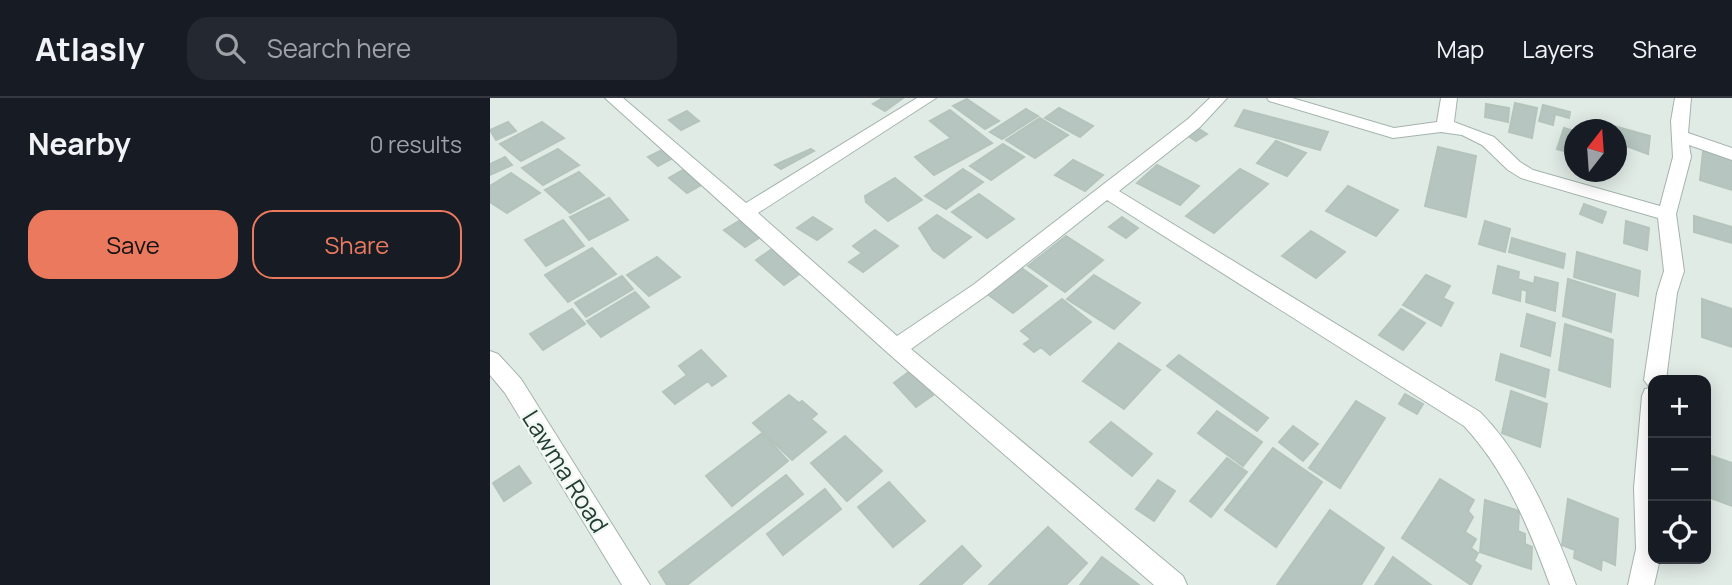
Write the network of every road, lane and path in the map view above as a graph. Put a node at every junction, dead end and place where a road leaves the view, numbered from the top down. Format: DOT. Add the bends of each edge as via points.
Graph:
graph roads {
  1 [pos="613,98"];
  2 [pos="928,98"];
  3 [pos="1219,98"];
  4 [pos="1275,98"];
  5 [pos="1449,98"];
  6 [pos="1683,98"];
  7 [pos="1445,127"];
  8 [pos="1680,136"];
  9 [pos="1732,154"];
  10 [pos="1107,192"];
  11 [pos="745,212"];
  12 [pos="1667,214"];
  13 [pos="896,348"];
  14 [pos="490,360"];
  15 [pos="1656,375"];
  16 [pos="1650,438"];
  17 [pos="637,585"];
  18 [pos="1174,585"];
  19 [pos="1563,585"];
  20 [pos="1641,585"];
  1 -- 11 [label="street"];
  2 -- 11 [label="street"];
  3 -- 10 [label="street"];
  4 -- 7 [label="street" via="1392,133"];
  5 -- 7 [label="street"];
  6 -- 8 [label="street"];
  7 -- 12 [label="street" via="1487,141 1513,167 1527,174"];
  8 -- 9 [label="street"];
  8 -- 12 [label="street" via="1682,157"];
  10 -- 13 [label="street"];
  10 -- 19 [label="street" via="1472,419 1487,433 1536,516"];
  11 -- 13 [label="street"];
  12 -- 15 [label="street" via="1674,271"];
  13 -- 18 [label="street"];
  14 -- 17 [label="street, Lawma Road" via="513,386"];
  16 -- 20 [label="street" via="1648,549"];
}
